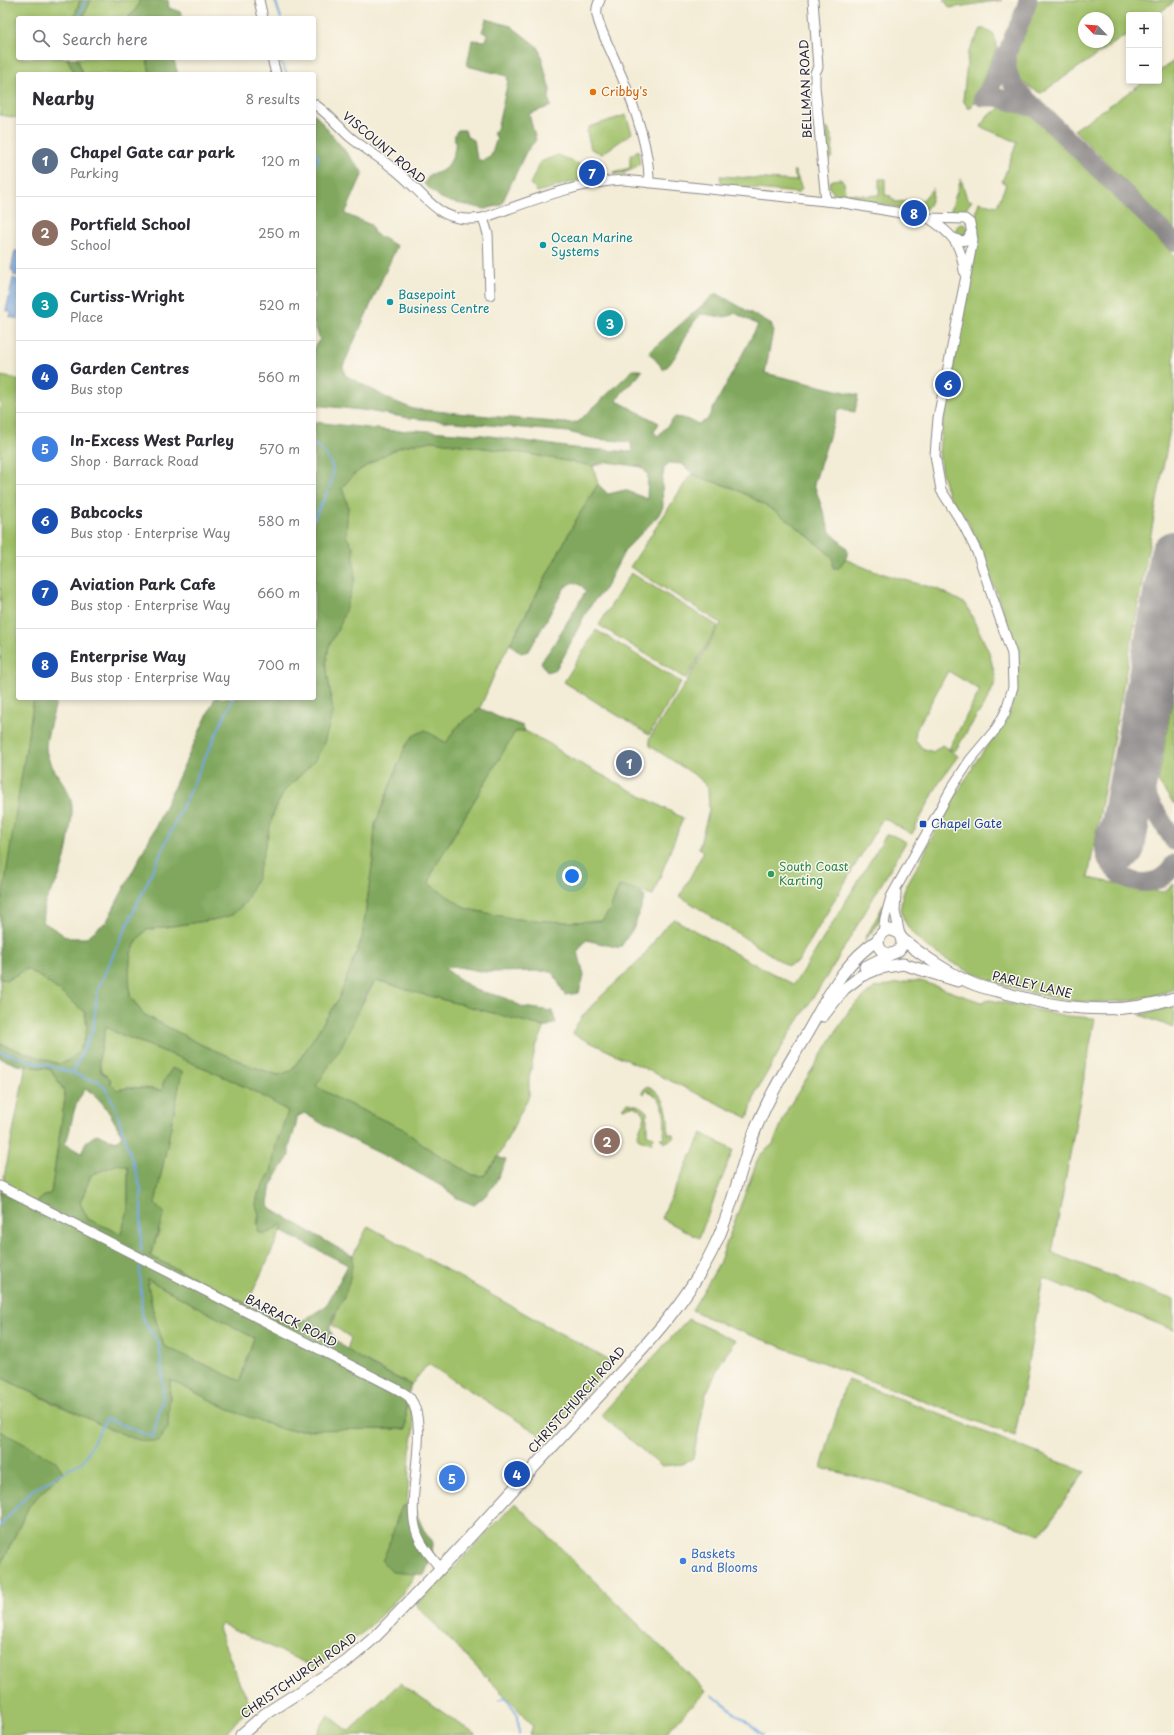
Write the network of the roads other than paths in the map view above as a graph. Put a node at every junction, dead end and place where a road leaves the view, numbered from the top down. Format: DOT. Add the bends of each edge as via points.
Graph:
graph roads {
  1 [pos="259,0"];
  2 [pos="600,0"];
  3 [pos="813,0"];
  4 [pos="263,16"];
  5 [pos="272,60"];
  6 [pos="276,72"];
  7 [pos="316,106"];
  8 [pos="649,183"];
  9 [pos="826,201"];
  10 [pos="483,218"];
  11 [pos="929,218"];
  12 [pos="957,220"];
  13 [pos="972,232"];
  14 [pos="952,236"];
  15 [pos="964,282"];
  16 [pos="490,295"];
  17 [pos="897,887"];
  18 [pos="881,936"];
  19 [pos="901,937"];
  20 [pos="893,954"];
  21 [pos="957,975"];
  22 [pos="976,985"];
  23 [pos="1174,998"];
  24 [pos="814,1021"];
  25 [pos="806,1035"];
  26 [pos="0,1186"];
  27 [pos="440,1568"];
  28 [pos="241,1735"];
  1 -- 4 [label="street"];
  2 -- 8 [label="street" via="597,15 647,150"];
  3 -- 9 [label="street, BELLMAN ROAD" via="818,67 815,73 815,86"];
  5 -- 6 [label="street"];
  7 -- 10 [label="street, VISCOUNT ROAD" via="351,137 400,174 430,204 456,219 466,221"];
  8 -- 9 [label="street, VISCOUNT ROAD"];
  8 -- 10 [label="street, VISCOUNT ROAD" via="610,181 581,186"];
  9 -- 11 [label="street, VISCOUNT ROAD" via="876,207"];
  10 -- 16 [label="street" via="488,234"];
  11 -- 12 [label="street, VISCOUNT ROAD"];
  11 -- 14 [label="street"];
  12 -- 13 [label="street" via="968,221 972,226"];
  12 -- 14 [label="street" via="952,224"];
  13 -- 14 [label="street" via="969,238 963,241"];
  13 -- 15 [label="street" via="973,240"];
  14 -- 15 [label="street" via="963,260"];
  15 -- 17 [label="street" via="938,418 935,455 941,490 970,539 1012,654 1014,675 1005,714 952,786"];
  17 -- 18 [label="street" via="888,904"];
  17 -- 19 [label="street" via="895,912"];
  18 -- 19 [label="main road" via="891,931"];
  18 -- 20 [label="main road" via="881,950"];
  18 -- 24 [label="main road, CHRISTCHURCH ROAD" via="838,978"];
  19 -- 20 [label="main road" via="900,949"];
  19 -- 21 [label="main road, PARLEY LANE"];
  20 -- 21 [label="main road, PARLEY LANE"];
  20 -- 24 [label="main road, CHRISTCHURCH ROAD" via="864,968 845,981"];
  21 -- 22 [label="main road, PARLEY LANE"];
  22 -- 23 [label="main road, PARLEY LANE" via="1034,1002 1082,1009 1131,1008"];
  22 -- 25 [label="main road" via="908,965 880,968 861,976 844,988"];
  24 -- 25 [label="main road, CHRISTCHURCH ROAD"];
  25 -- 27 [label="main road, CHRISTCHURCH ROAD" via="767,1103 750,1142 720,1234 689,1292 641,1349"];
  26 -- 27 [label="street, BARRACK ROAD" via="409,1397 415,1408 418,1423 414,1525 421,1542"];
  27 -- 28 [label="main road, CHRISTCHURCH ROAD" via="375,1637 346,1662 265,1714"];
}
